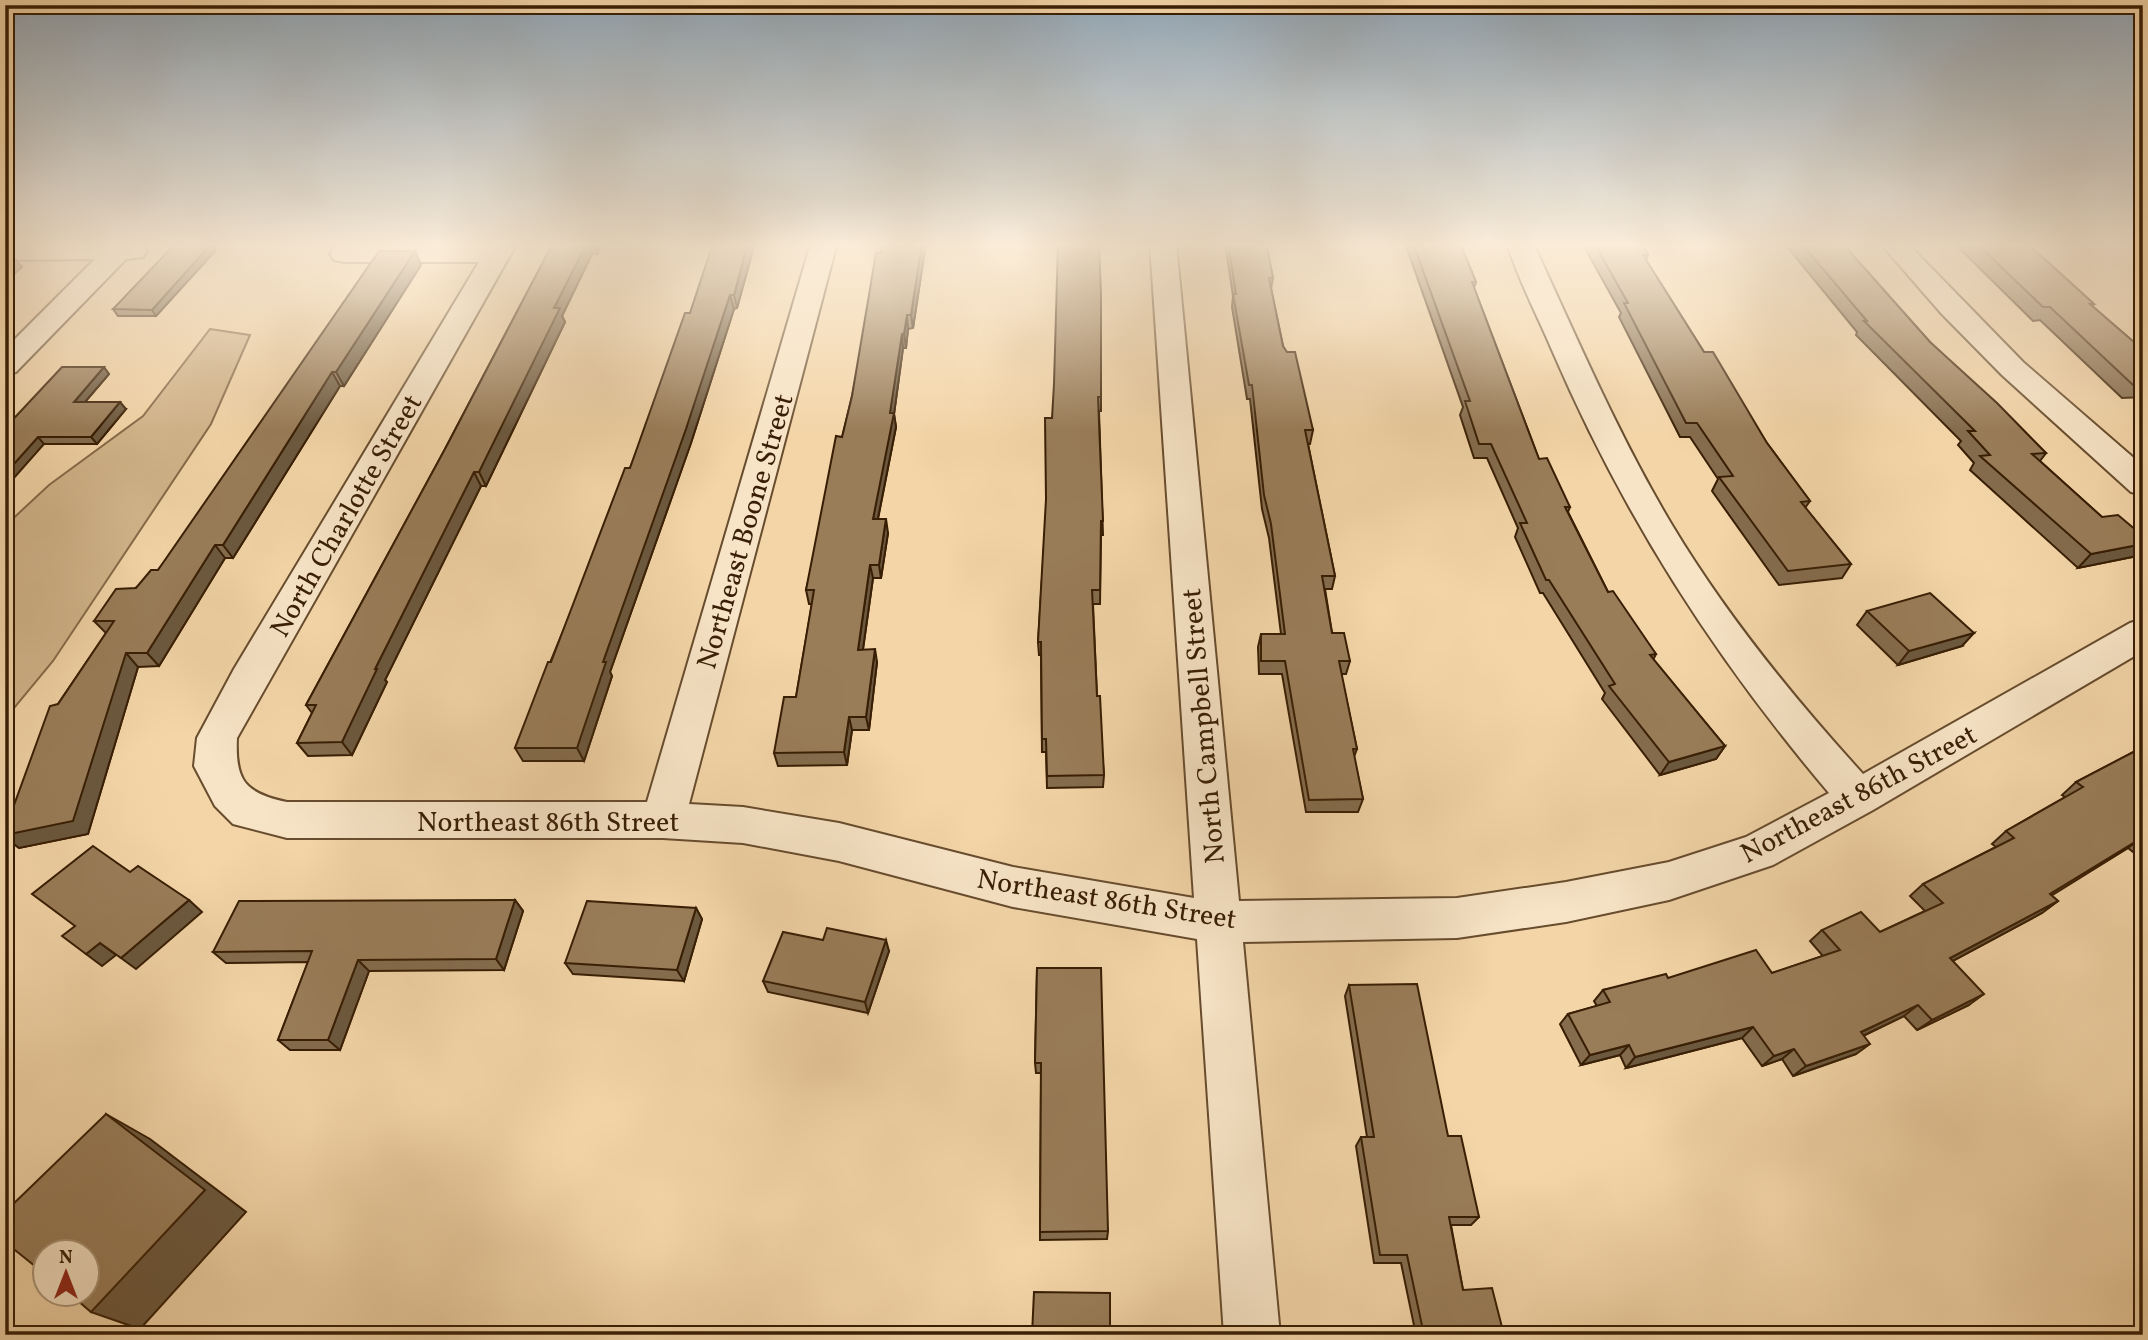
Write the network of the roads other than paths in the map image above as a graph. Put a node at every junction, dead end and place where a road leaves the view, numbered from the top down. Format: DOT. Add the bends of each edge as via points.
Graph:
graph roads {
  1 [pos="70,306"];
  2 [pos="467,306"];
  3 [pos="807,306"];
  4 [pos="1168,306"];
  5 [pos="1548,306"];
  6 [pos="1950,306"];
  7 [pos="5,366"];
  8 [pos="2143,484"];
  9 [pos="2143,633"];
  10 [pos="230,793"];
  11 [pos="1858,798"];
  12 [pos="663,820"];
  13 [pos="1218,922"];
  14 [pos="1252,1335"];
  1 -- 7 [label="street"];
  2 -- 10 [label="street, North Charlotte Street" via="217,738 215,766"];
  3 -- 12 [label="street, Northeast Boone Street"];
  4 -- 13 [label="street, North Campbell Street"];
  5 -- 11 [label="street" via="1637,495 1688,579 1780,709"];
  6 -- 8 [label="street" via="2035,391"];
  9 -- 11 [label="street, Northeast 86th Street"];
  10 -- 12 [label="street, Northeast 86th Street" via="248,811 287,820"];
  11 -- 13 [label="street, Northeast 86th Street" via="1758,852 1669,881 1566,902 1457,918"];
  12 -- 13 [label="street, Northeast 86th Street" via="743,825 839,842 1013,887"];
  13 -- 14 [label="street, North Campbell Street"];
}
